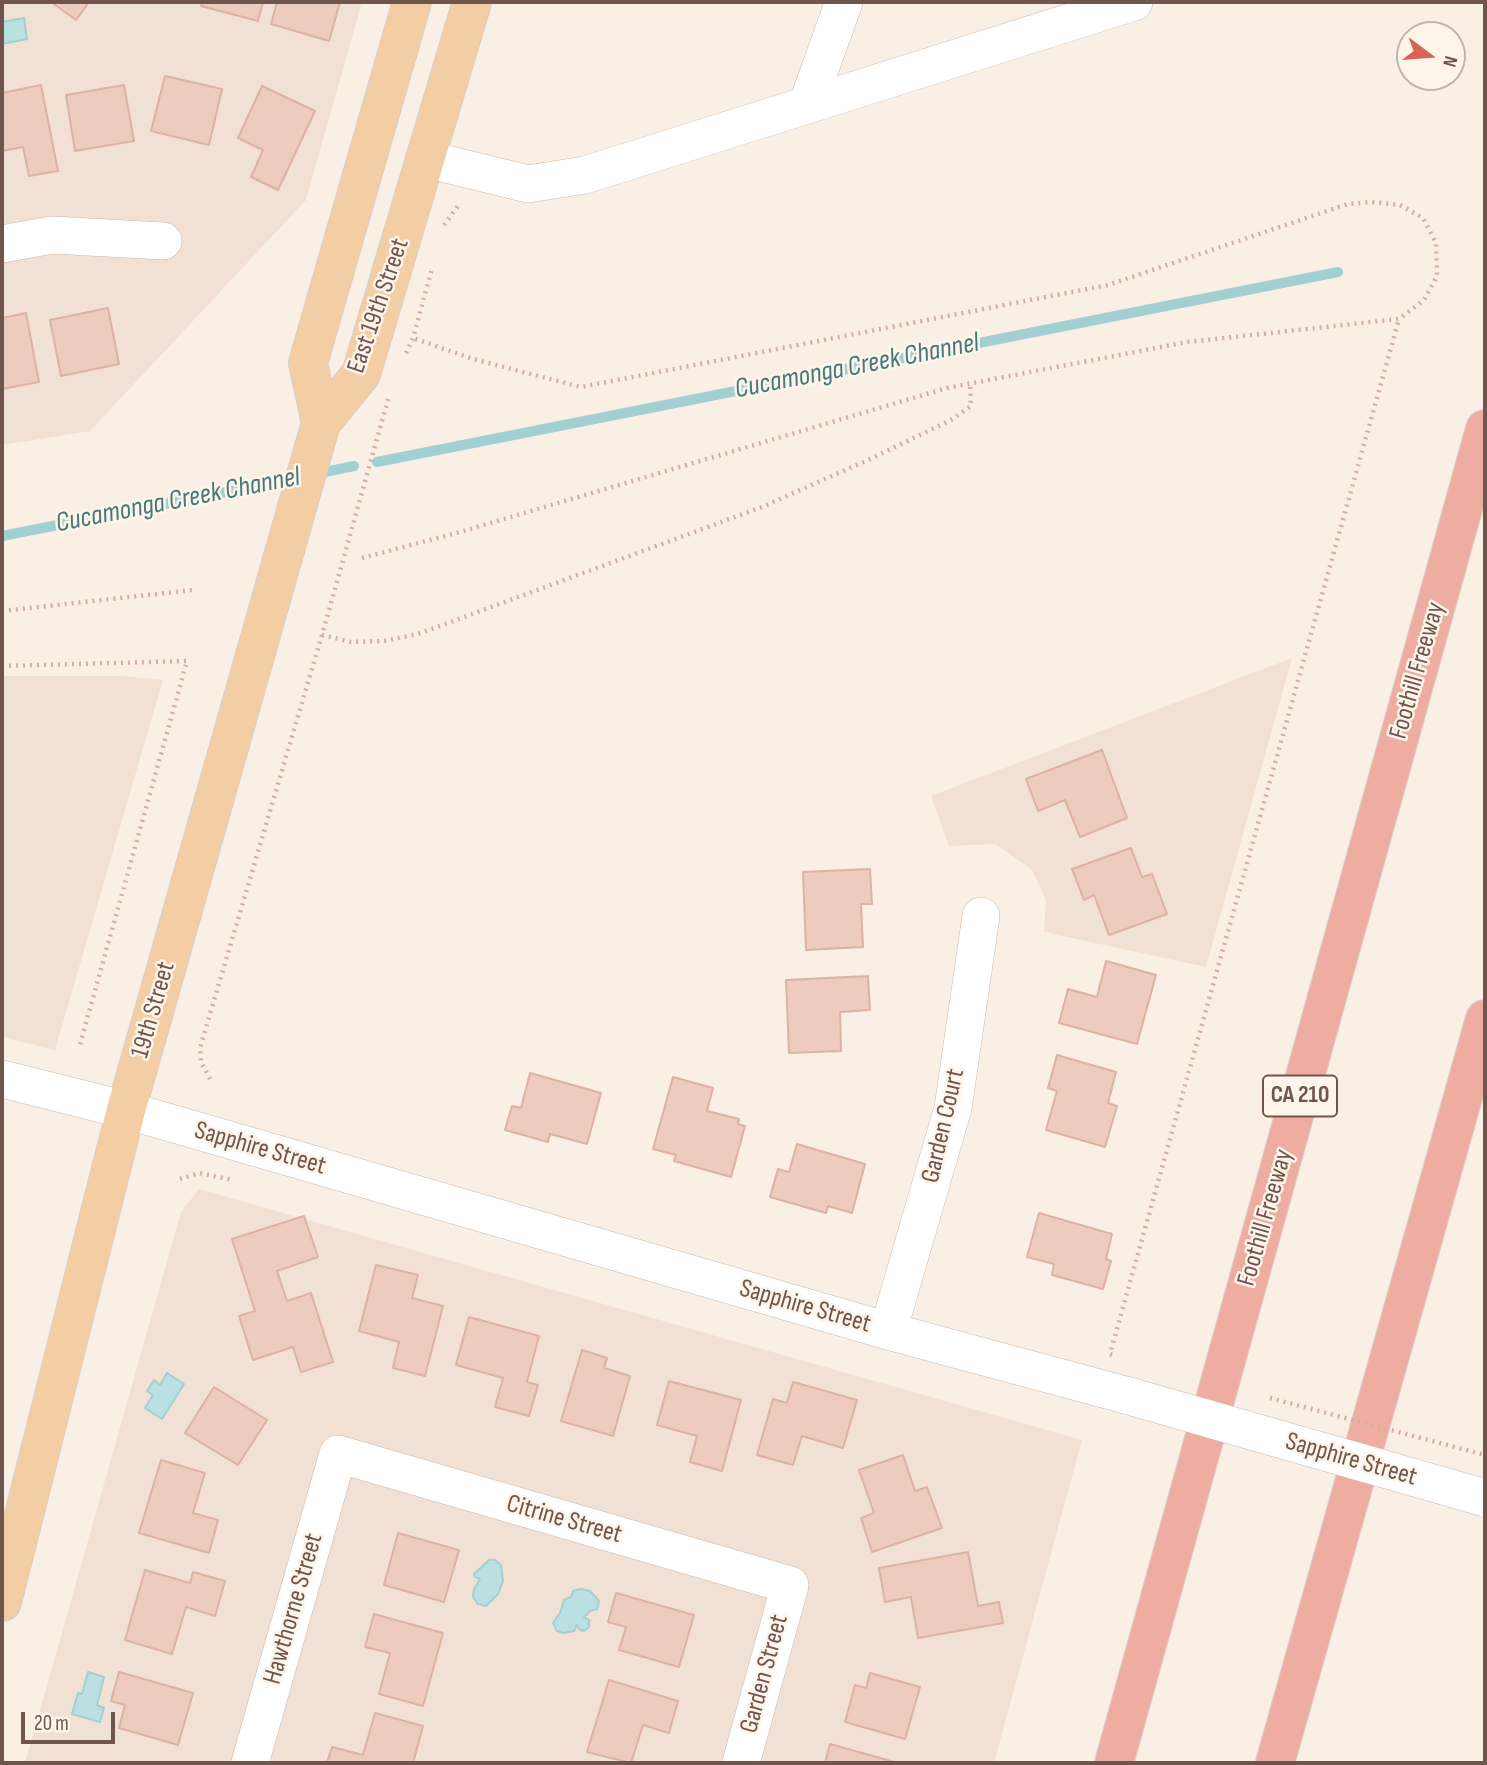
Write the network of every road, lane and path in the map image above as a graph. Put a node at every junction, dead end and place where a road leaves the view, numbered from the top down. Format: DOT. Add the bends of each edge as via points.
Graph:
graph roads {
  1 [pos="412,2"];
  2 [pos="472,2"];
  3 [pos="845,2"];
  4 [pos="1134,2"];
  5 [pos="807,105"];
  6 [pos="426,159"];
  7 [pos="458,206"];
  8 [pos="440,238"];
  9 [pos="163,241"];
  10 [pos="2,244"];
  11 [pos="434,263"];
  12 [pos="1399,319"];
  13 [pos="413,338"];
  14 [pos="401,363"];
  15 [pos="970,384"];
  16 [pos="391,388"];
  17 [pos="321,423"];
  18 [pos="1485,429"];
  19 [pos="362,558"];
  20 [pos="193,590"];
  21 [pos="2,611"];
  22 [pos="322,635"];
  23 [pos="2,666"];
  24 [pos="981,916"];
  25 [pos="1485,1019"];
  26 [pos="79,1048"];
  27 [pos="2,1079"];
  28 [pos="210,1079"];
  29 [pos="126,1110"];
  30 [pos="888,1331"];
  31 [pos="1120,1357"];
  32 [pos="1259,1395"];
  33 [pos="338,1454"];
  34 [pos="1485,1455"];
  35 [pos="1485,1498"];
  36 [pos="790,1585"];
  37 [pos="2,1602"];
  38 [pos="250,1763"];
  39 [pos="741,1763"];
  40 [pos="1114,1763"];
  41 [pos="1275,1763"];
  1 -- 17 [label="main road, East 19th Street" via="308,363"];
  2 -- 6 [label="main road, East 19th Street"];
  3 -- 5 [label="street"];
  4 -- 5 [label="street"];
  5 -- 6 [label="street" via="585,175 528,184"];
  6 -- 17 [label="main road, East 19th Street" via="361,374"];
  7 -- 8 [label="path"];
  9 -- 10 [label="street" via="52,235"];
  11 -- 13 [label="path"];
  12 -- 13 [label="path" via="1424,300 1437,276 1436,243 1423,218 1400,205 1373,202 1348,204 1108,285 581,387"];
  12 -- 15 [label="path" via="1187,341"];
  12 -- 31 [label="path" via="1110,1354"];
  13 -- 14 [label="path"];
  15 -- 19 [label="path"];
  15 -- 22 [label="path" via="971,406 951,420 762,507 418,634 351,642"];
  16 -- 22 [label="path"];
  17 -- 29 [label="main road, 19th Street"];
  18 -- 40 [label="highway, Foothill Freeway / CA 210"];
  20 -- 21 [label="path"];
  22 -- 28 [label="path" via="200,1048"];
  23 -- 26 [label="path" via="187,662"];
  24 -- 30 [label="street, Garden Court" via="953,1108"];
  25 -- 41 [label="highway"];
  27 -- 29 [label="street, Sapphire Street"];
  29 -- 30 [label="street, Sapphire Street"];
  29 -- 37 [label="main road, 19th Street"];
  30 -- 35 [label="street, Sapphire Street, bridge"];
  32 -- 34 [label="path, bridge"];
  33 -- 36 [label="street, Citrine Street"];
  33 -- 38 [label="street, Hawthorne Street"];
  36 -- 39 [label="street, Garden Street"];
}
